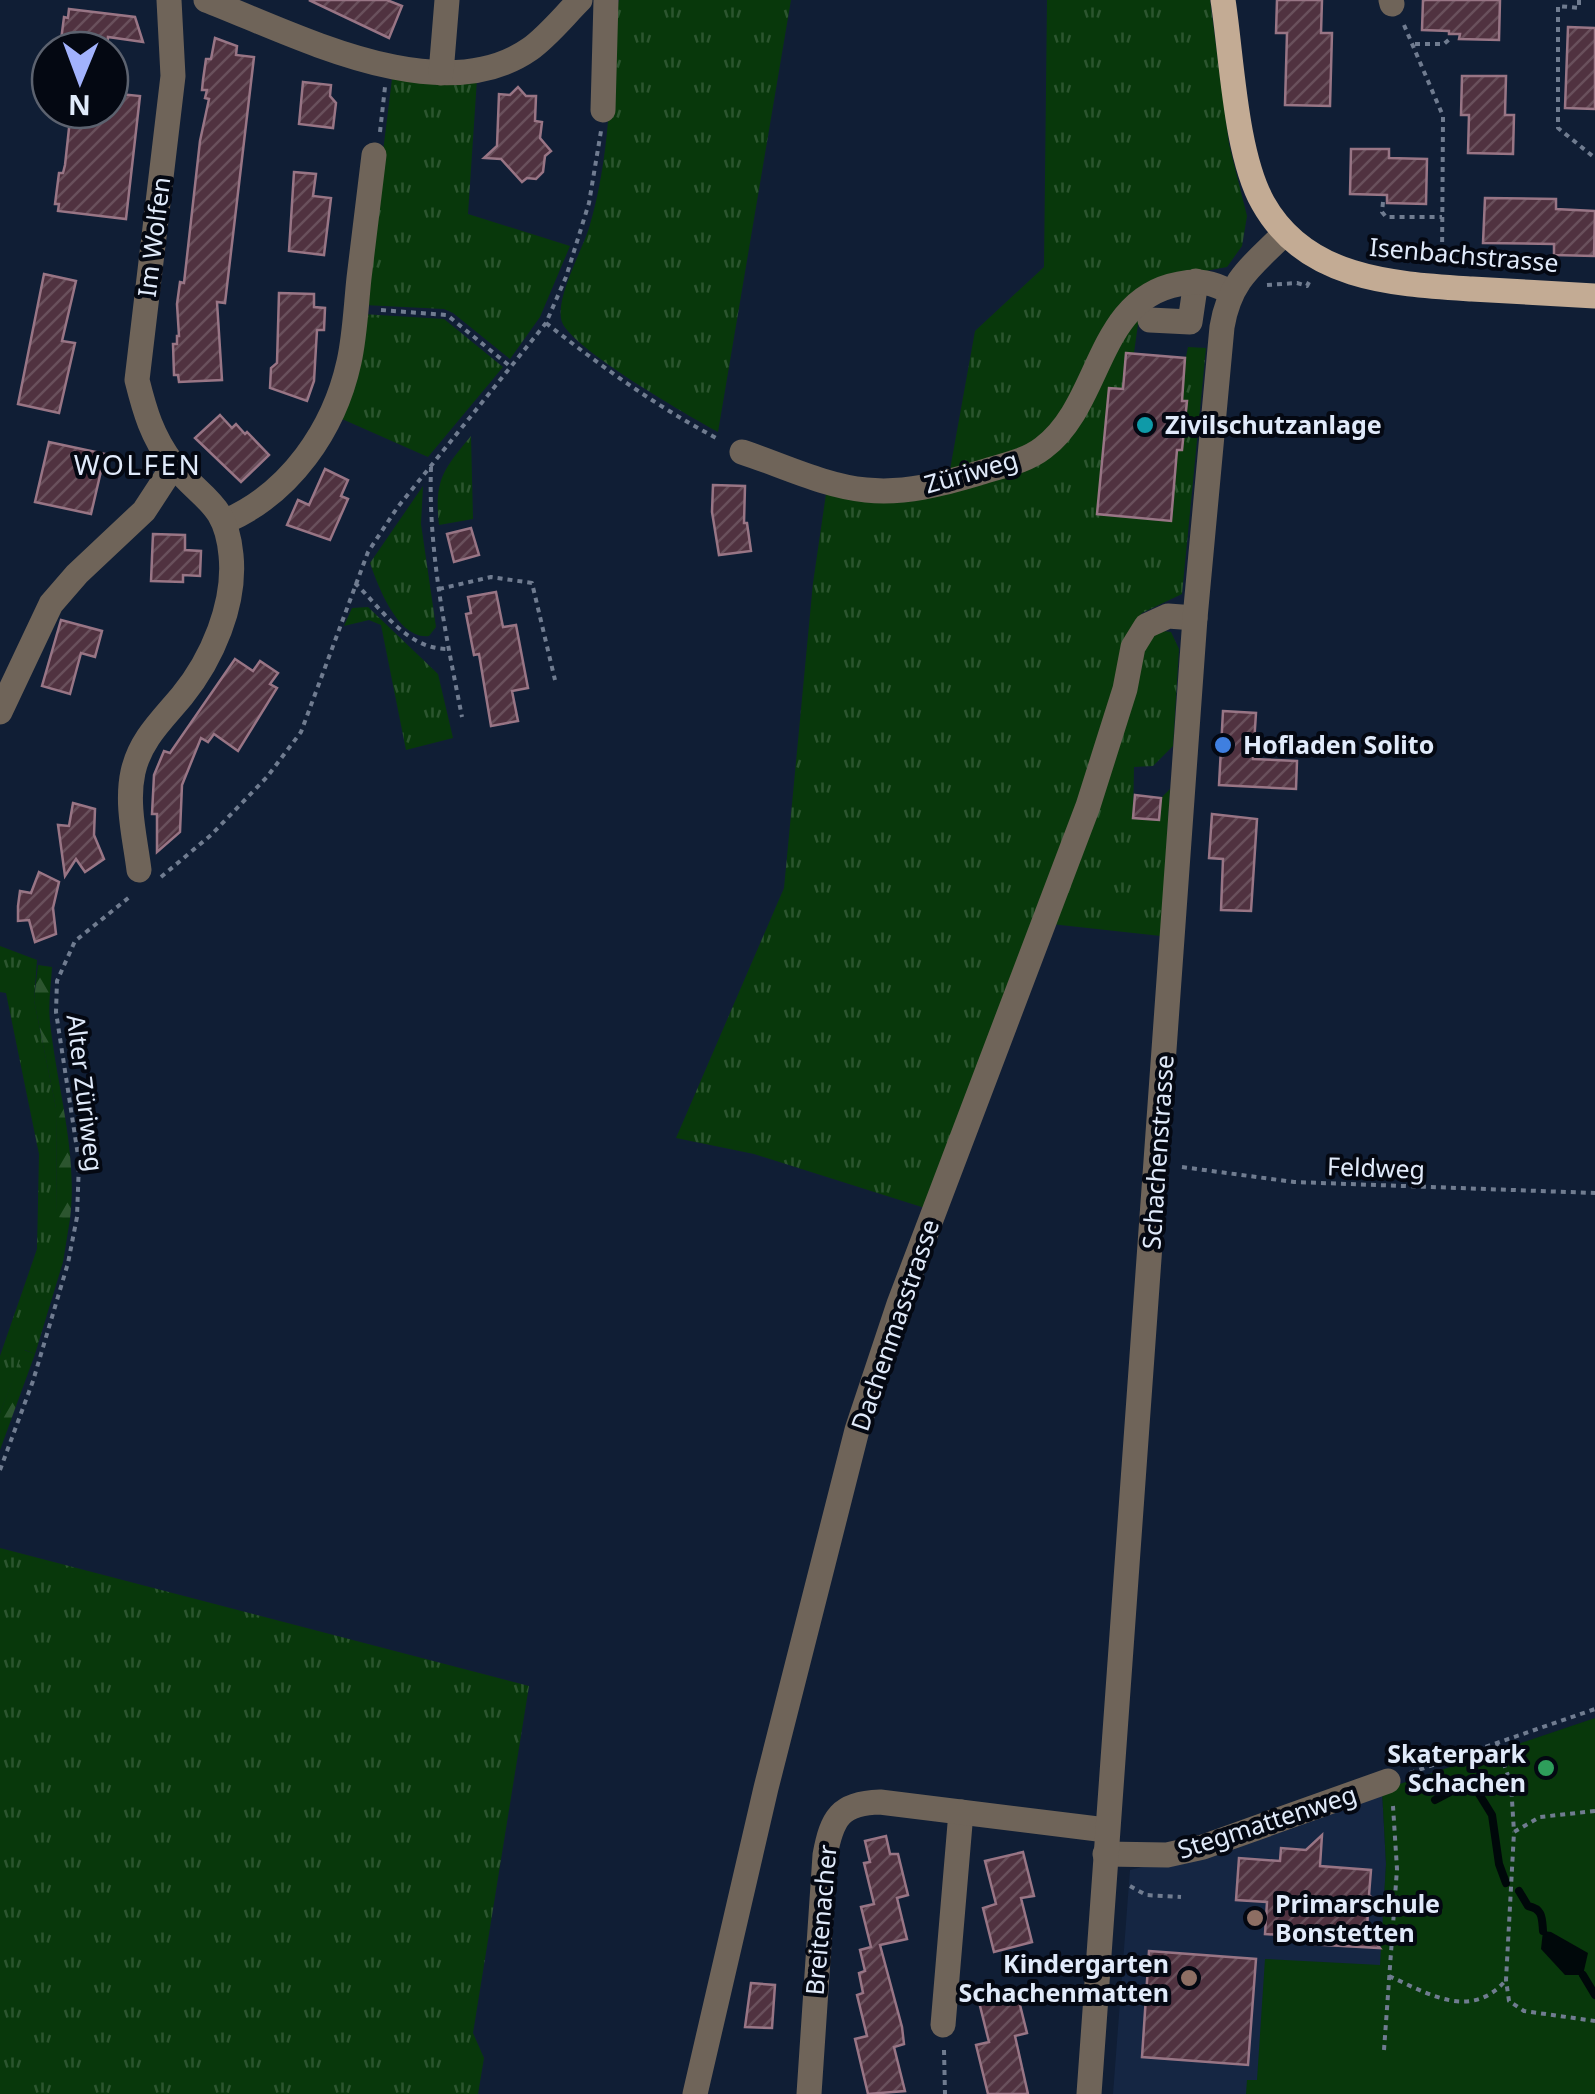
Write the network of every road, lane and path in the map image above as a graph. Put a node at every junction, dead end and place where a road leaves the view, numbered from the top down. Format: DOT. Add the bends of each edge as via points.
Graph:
graph roads {
  1 [pos="168,0"];
  2 [pos="206,0"];
  3 [pos="447,0"];
  4 [pos="580,0"];
  5 [pos="606,0"];
  6 [pos="1224,0"];
  7 [pos="1579,0"];
  8 [pos="1392,2"];
  9 [pos="1452,37"];
  10 [pos="1415,44"];
  11 [pos="388,67"];
  12 [pos="440,72"];
  13 [pos="603,110"];
  14 [pos="374,155"];
  15 [pos="1595,158"];
  16 [pos="1383,202"];
  17 [pos="1442,218"];
  18 [pos="1286,233"];
  19 [pos="1442,272"];
  20 [pos="1196,281"];
  21 [pos="1230,292"];
  22 [pos="1595,296"];
  23 [pos="356,309"];
  24 [pos="1150,320"];
  25 [pos="546,323"];
  26 [pos="512,367"];
  27 [pos="742,452"];
  28 [pos="174,465"];
  29 [pos="431,468"];
  30 [pos="226,521"];
  31 [pos="355,583"];
  32 [pos="439,589"];
  33 [pos="1195,618"];
  34 [pos="448,648"];
  35 [pos="555,680"];
  36 [pos="0,712"];
  37 [pos="462,717"];
  38 [pos="145,879"];
  39 [pos="1157,1165"];
  40 [pos="1595,1193"];
  41 [pos="0,1470"];
  42 [pos="1595,1710"];
  43 [pos="1497,1744"];
  44 [pos="1388,1781"];
  45 [pos="961,1812"];
  46 [pos="1595,1812"];
  47 [pos="1514,1832"];
  48 [pos="1106,1842"];
  49 [pos="1121,1882"];
  50 [pos="1181,1897"];
  51 [pos="1389,1976"];
  52 [pos="1506,1980"];
  53 [pos="1595,2021"];
  54 [pos="943,2025"];
  55 [pos="1384,2050"];
  56 [pos="695,2094"];
  57 [pos="810,2094"];
  58 [pos="944,2094"];
  59 [pos="1089,2094"];
  1 -- 28 [label="street, Im Wolfen" via="173,76 137,380 148,427"];
  2 -- 11 [label="street"];
  3 -- 12 [label="street"];
  4 -- 12 [label="street" via="530,50 483,69"];
  5 -- 13 [label="street"];
  6 -- 18 [label="main road, Isenbachstrasse" via="1248,159 1263,203"];
  7 -- 15 [label="path" via="1578,8 1558,6 1558,128"];
  8 -- 10 [label="path"];
  9 -- 10 [label="path" via="1444,44"];
  10 -- 17 [label="path" via="1444,116"];
  11 -- 12 [label="street"];
  11 -- 14 [label="path"];
  13 -- 25 [label="path" via="589,203"];
  14 -- 23 [label="street"];
  16 -- 17 [label="path" via="1386,217"];
  17 -- 19 [label="path"];
  18 -- 21 [label="street"];
  18 -- 22 [label="main road, Isenbachstrasse" via="1320,260 1376,280"];
  20 -- 21 [label="street"];
  20 -- 24 [label="street" via="1190,322"];
  20 -- 27 [label="street, Züriweg" via="1167,286 1123,318 1062,431 1015,462 936,486 865,490"];
  21 -- 33 [label="street, Schachenstrasse"];
  23 -- 26 [label="path" via="447,316"];
  23 -- 30 [label="street" via="334,412 310,452 260,504"];
  25 -- 26 [label="path"];
  25 -- 27 [label="path" via="664,410"];
  26 -- 29 [label="path"];
  28 -- 30 [label="street, Im Wolfen"];
  28 -- 36 [label="street" via="144,511 51,604"];
  29 -- 31 [label="path" via="396,508"];
  29 -- 32 [label="path"];
  30 -- 38 [label="street" via="230,588 214,645 152,729 134,769 130,792"];
  31 -- 34 [label="path" via="413,642"];
  31 -- 38 [label="path, Alter Züriweg" via="301,732 212,835 170,872"];
  32 -- 34 [label="path"];
  32 -- 35 [label="path" via="491,577 532,583"];
  33 -- 39 [label="street, Schachenstrasse"];
  33 -- 56 [label="street, Dachenmasstrasse" via="1168,616 1146,626 1133,647 1088,806 893,1322 857,1430"];
  34 -- 37 [label="path"];
  38 -- 41 [label="path, Alter Züriweg" via="75,941 57,981 79,1162 78,1217 33,1381"];
  39 -- 40 [label="path, Feldweg" via="1294,1182"];
  39 -- 48 [label="street, Schachenstrasse"];
  42 -- 43 [label="path, Stegmattenweg"];
  43 -- 44 [label="path, Stegmattenweg"];
  43 -- 47 [label="path" via="1510,1784"];
  44 -- 48 [label="street, Stegmattenweg" via="1203,1847 1166,1854"];
  44 -- 51 [label="path" via="1398,1868"];
  45 -- 48 [label="street, Breitenacher"];
  45 -- 54 [label="street"];
  45 -- 57 [label="street, Breitenacher" via="861,1802 843,1811 830,1829"];
  46 -- 47 [label="path" via="1540,1818"];
  47 -- 52 [label="path"];
  48 -- 59 [label="street, Schachenstrasse"];
  49 -- 50 [label="path" via="1146,1895"];
  51 -- 52 [label="path" via="1459,2001 1480,2001"];
  51 -- 55 [label="path"];
  52 -- 53 [label="path" via="1509,2000 1524,2011"];
  54 -- 58 [label="path"];
}
